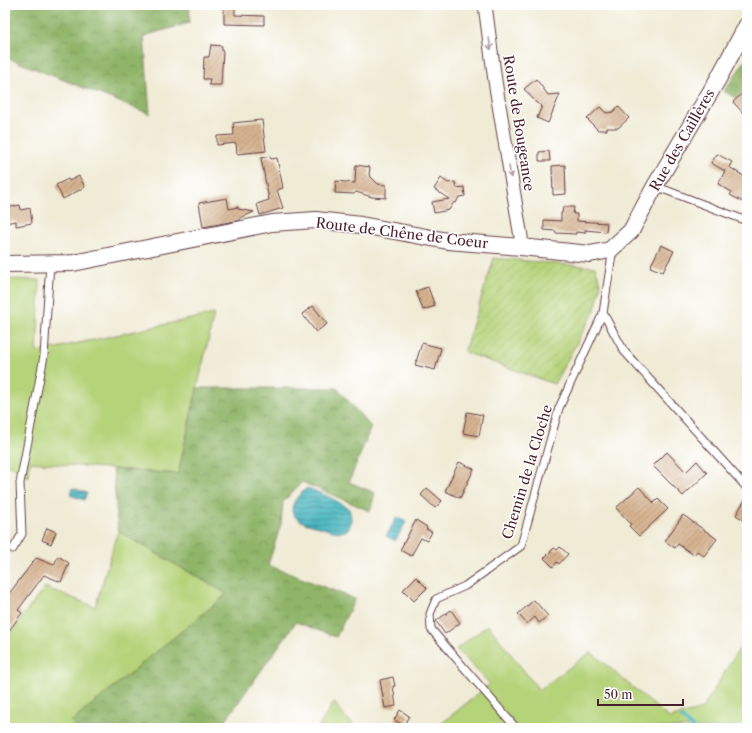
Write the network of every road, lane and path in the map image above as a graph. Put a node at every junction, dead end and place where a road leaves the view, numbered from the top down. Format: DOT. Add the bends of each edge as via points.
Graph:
graph roads {
  1 [pos="485,5"];
  2 [pos="747,25"];
  3 [pos="655,186"];
  4 [pos="747,221"];
  5 [pos="521,247"];
  6 [pos="610,250"];
  7 [pos="50,263"];
  8 [pos="5,264"];
  9 [pos="603,313"];
  10 [pos="747,488"];
  11 [pos="13,550"];
  12 [pos="516,728"];
  1 -- 5 [label="street, Route de Bougeance, one-way"];
  2 -- 3 [label="street, Rue des Caillères"];
  3 -- 4 [label="lane"];
  3 -- 6 [label="street, Rue des Caillères" via="631,231"];
  5 -- 6 [label="street, Route de Chêne de Coeur" via="590,254"];
  5 -- 7 [label="street, Route de Chêne de Coeur" via="448,241 361,225 316,220 272,223 73,263"];
  6 -- 9 [label="lane, Chemin de la Cloche" via="612,255"];
  7 -- 8 [label="street, Route de Chêne de Coeur"];
  7 -- 11 [label="lane" via="44,356 20,483 22,534"];
  9 -- 10 [label="lane" via="624,351"];
  9 -- 12 [label="lane, Chemin de la Cloche" via="559,408 521,546 465,586 436,599 430,614 431,629"];
}
